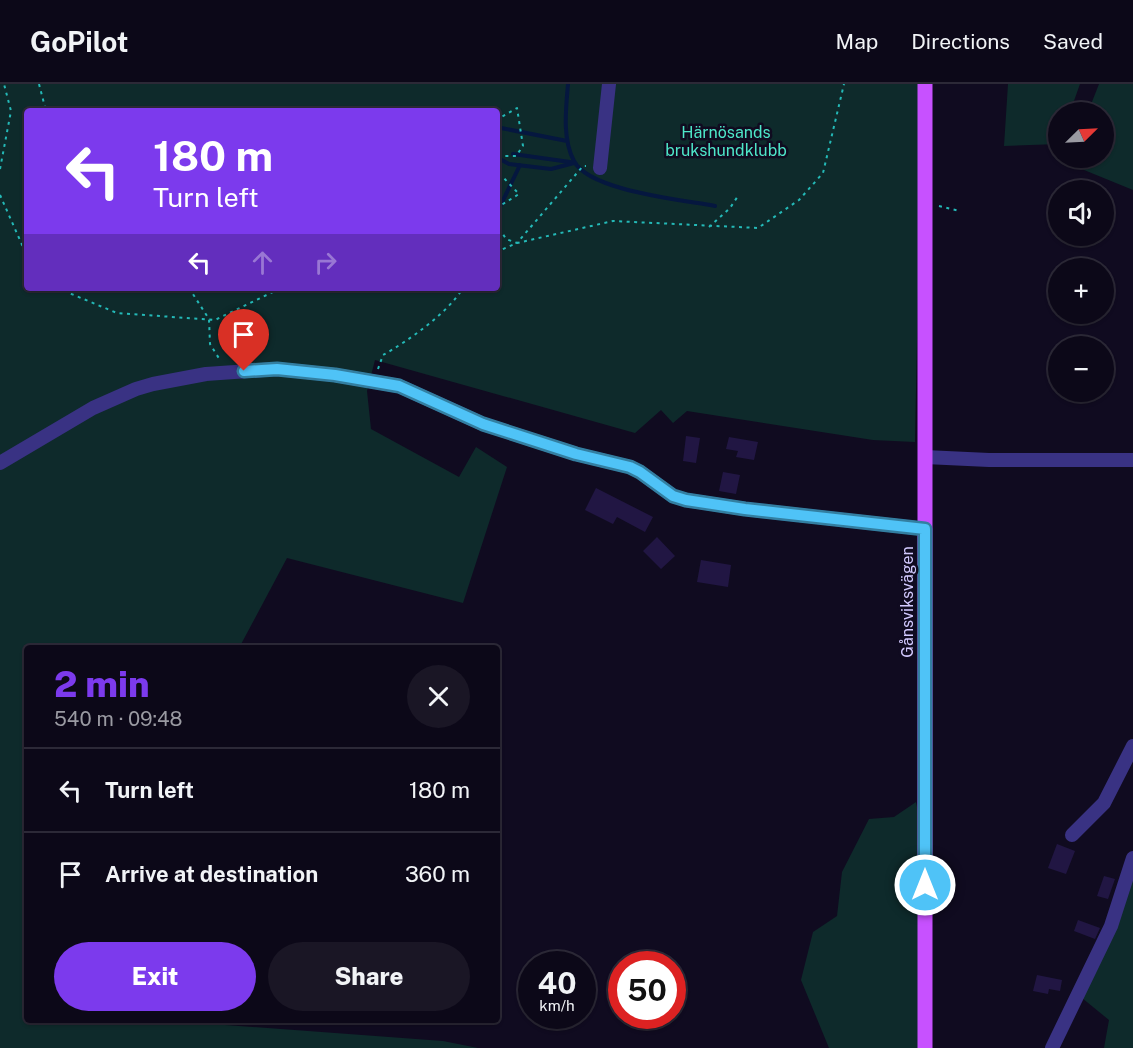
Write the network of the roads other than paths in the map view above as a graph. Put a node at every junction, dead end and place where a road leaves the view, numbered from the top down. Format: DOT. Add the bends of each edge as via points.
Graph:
graph roads {
  1 [pos="609,84"];
  2 [pos="925,84"];
  3 [pos="600,168"];
  4 [pos="924,457"];
  5 [pos="1133,460"];
  6 [pos="0,463"];
  7 [pos="925,529"];
  8 [pos="1133,746"];
  9 [pos="1072,835"];
  10 [pos="1133,858"];
  11 [pos="925,1048"];
  12 [pos="1052,1048"];
  1 -- 3 [label="street"];
  2 -- 4 [label="main road, Gånsviksvägen"];
  4 -- 5 [label="street"];
  4 -- 7 [label="main road, Gånsviksvägen"];
  6 -- 7 [label="street" via="93,408 153,384 185,377 277,369 399,386 483,424 630,467 673,496 686,500"];
  7 -- 11 [label="main road, Gånsviksvägen"];
  8 -- 9 [label="street" via="1104,803"];
  10 -- 12 [label="street" via="1111,926"];
}
